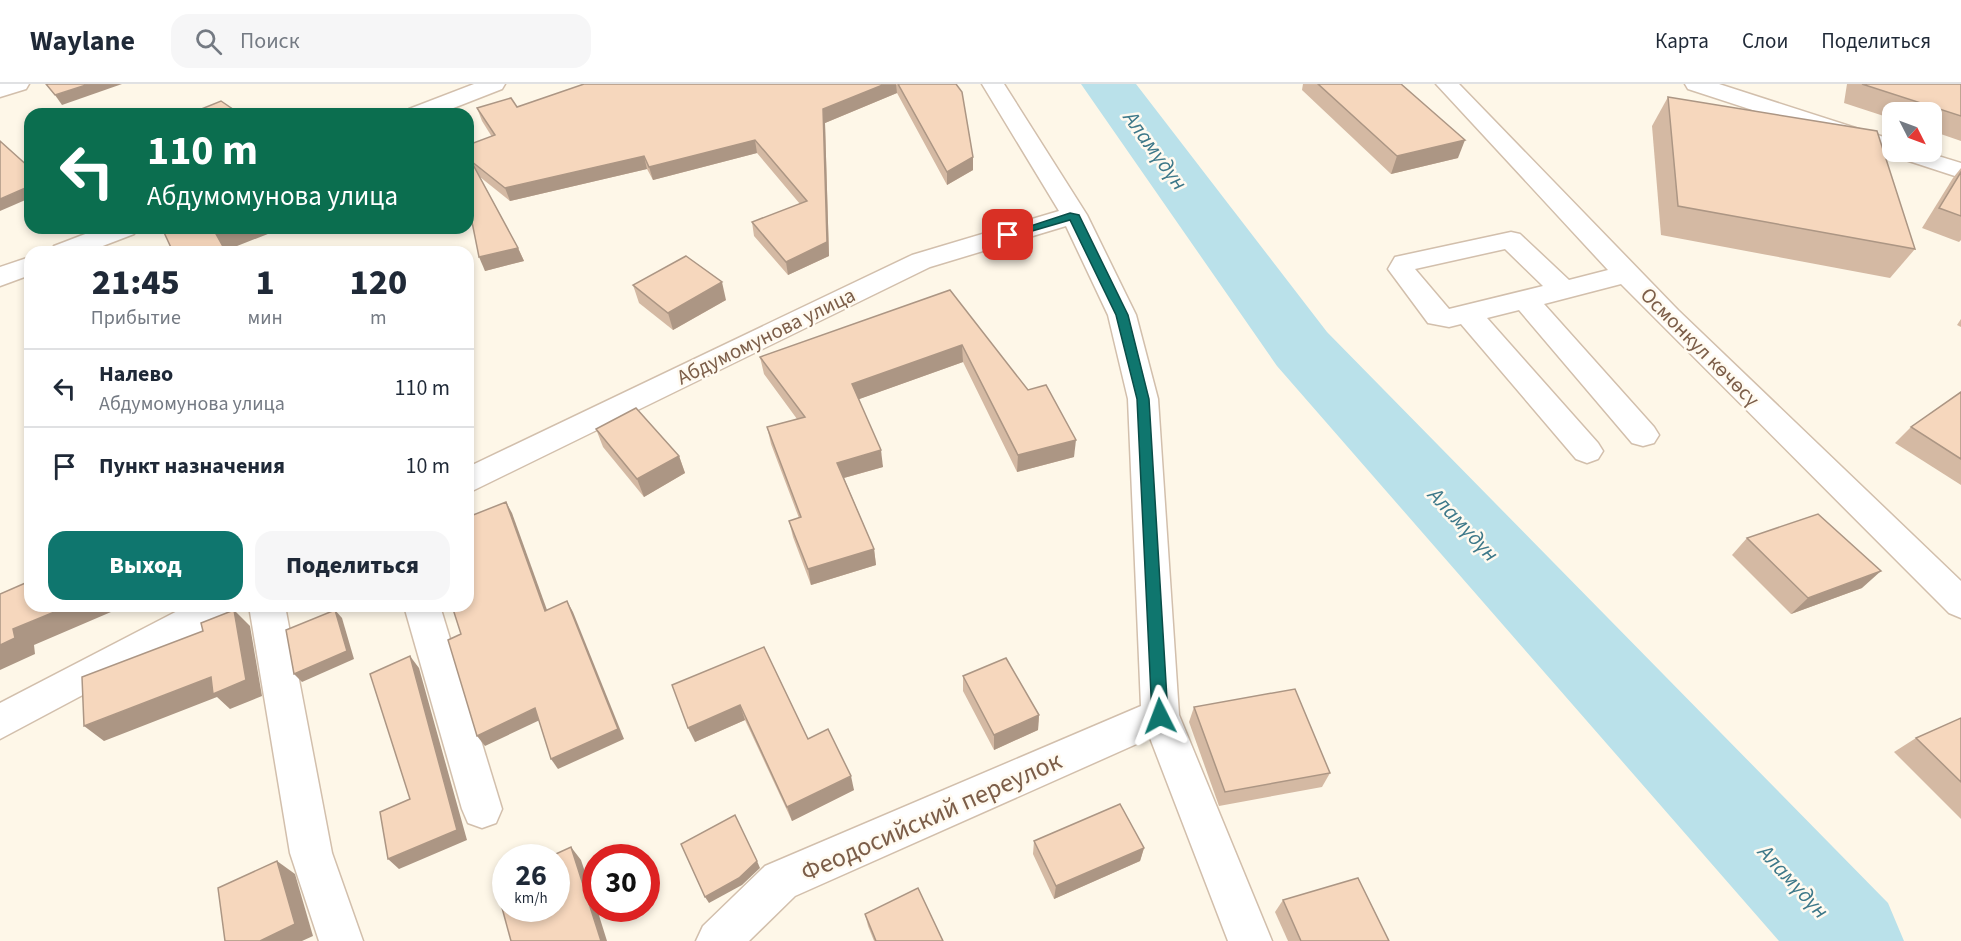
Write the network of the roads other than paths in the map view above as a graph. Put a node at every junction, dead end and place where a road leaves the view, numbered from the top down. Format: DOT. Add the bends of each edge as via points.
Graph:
graph roads {
  1 [pos="18,84"];
  2 [pos="494,84"];
  3 [pos="993,84"];
  4 [pos="1447,84"];
  5 [pos="1696,84"];
  6 [pos="0,90"];
  7 [pos="432,108"];
  8 [pos="1882,144"];
  9 [pos="1933,162"];
  10 [pos="1961,171"];
  11 [pos="1074,215"];
  12 [pos="110,234"];
  13 [pos="78,246"];
  14 [pos="24,267"];
  15 [pos="1628,274"];
  16 [pos="0,277"];
  17 [pos="1563,290"];
  18 [pos="1525,299"];
  19 [pos="1467,313"];
  20 [pos="1643,435"];
  21 [pos="1587,451"];
  22 [pos="474,478"];
  23 [pos="1961,603"];
  24 [pos="208,612"];
  25 [pos="268,612"];
  26 [pos="425,612"];
  27 [pos="1160,716"];
  28 [pos="0,722"];
  29 [pos="482,810"];
  30 [pos="341,941"];
  31 [pos="718,941"];
  32 [pos="1250,941"];
  1 -- 6 [label="street"];
  2 -- 7 [label="street"];
  3 -- 11 [label="street"];
  4 -- 15 [label="street, Осмонкул көчөсү"];
  5 -- 8 [label="street"];
  9 -- 10 [label="street"];
  11 -- 22 [label="street, Абдумомунова улица" via="921,261"];
  11 -- 27 [label="street" via="1122,315 1143,399"];
  12 -- 13 [label="street"];
  14 -- 16 [label="street"];
  15 -- 17 [label="street"];
  15 -- 23 [label="street, Осмонкул көчөсү"];
  17 -- 18 [label="street"];
  17 -- 19 [label="street" via="1511,240 1404,263 1401,269 1438,316 1449,318"];
  18 -- 19 [label="street"];
  18 -- 20 [label="street"];
  19 -- 21 [label="street"];
  24 -- 28 [label="street"];
  25 -- 30 [label="street" via="311,853"];
  26 -- 29 [label="street"];
  27 -- 31 [label="street, Феодосийский переулок" via="780,881"];
  27 -- 32 [label="street"];
}
